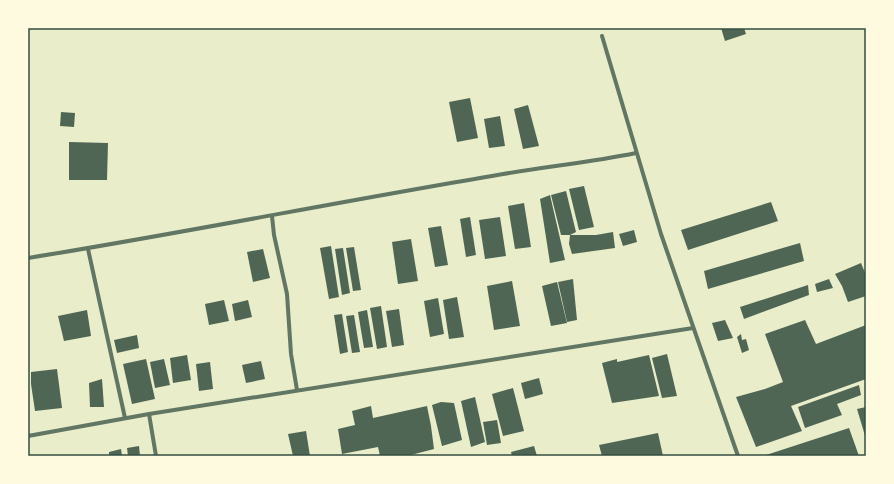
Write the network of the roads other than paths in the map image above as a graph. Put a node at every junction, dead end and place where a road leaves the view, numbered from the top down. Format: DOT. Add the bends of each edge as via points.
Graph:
graph roads {
  1 [pos="602,36"];
  2 [pos="636,153"];
  3 [pos="272,216"];
  4 [pos="88,249"];
  5 [pos="28,258"];
  6 [pos="693,328"];
  7 [pos="297,390"];
  8 [pos="149,414"];
  9 [pos="125,418"];
  10 [pos="28,436"];
  11 [pos="156,456"];
  12 [pos="738,456"];
  1 -- 2 [label="street"];
  2 -- 3 [label="street" via="494,175"];
  2 -- 6 [label="street"];
  3 -- 4 [label="street"];
  3 -- 7 [label="street" via="286,294"];
  4 -- 5 [label="street"];
  4 -- 9 [label="street"];
  6 -- 7 [label="street"];
  6 -- 12 [label="street"];
  7 -- 8 [label="street"];
  8 -- 9 [label="street"];
  8 -- 11 [label="street"];
  9 -- 10 [label="street"];
}
